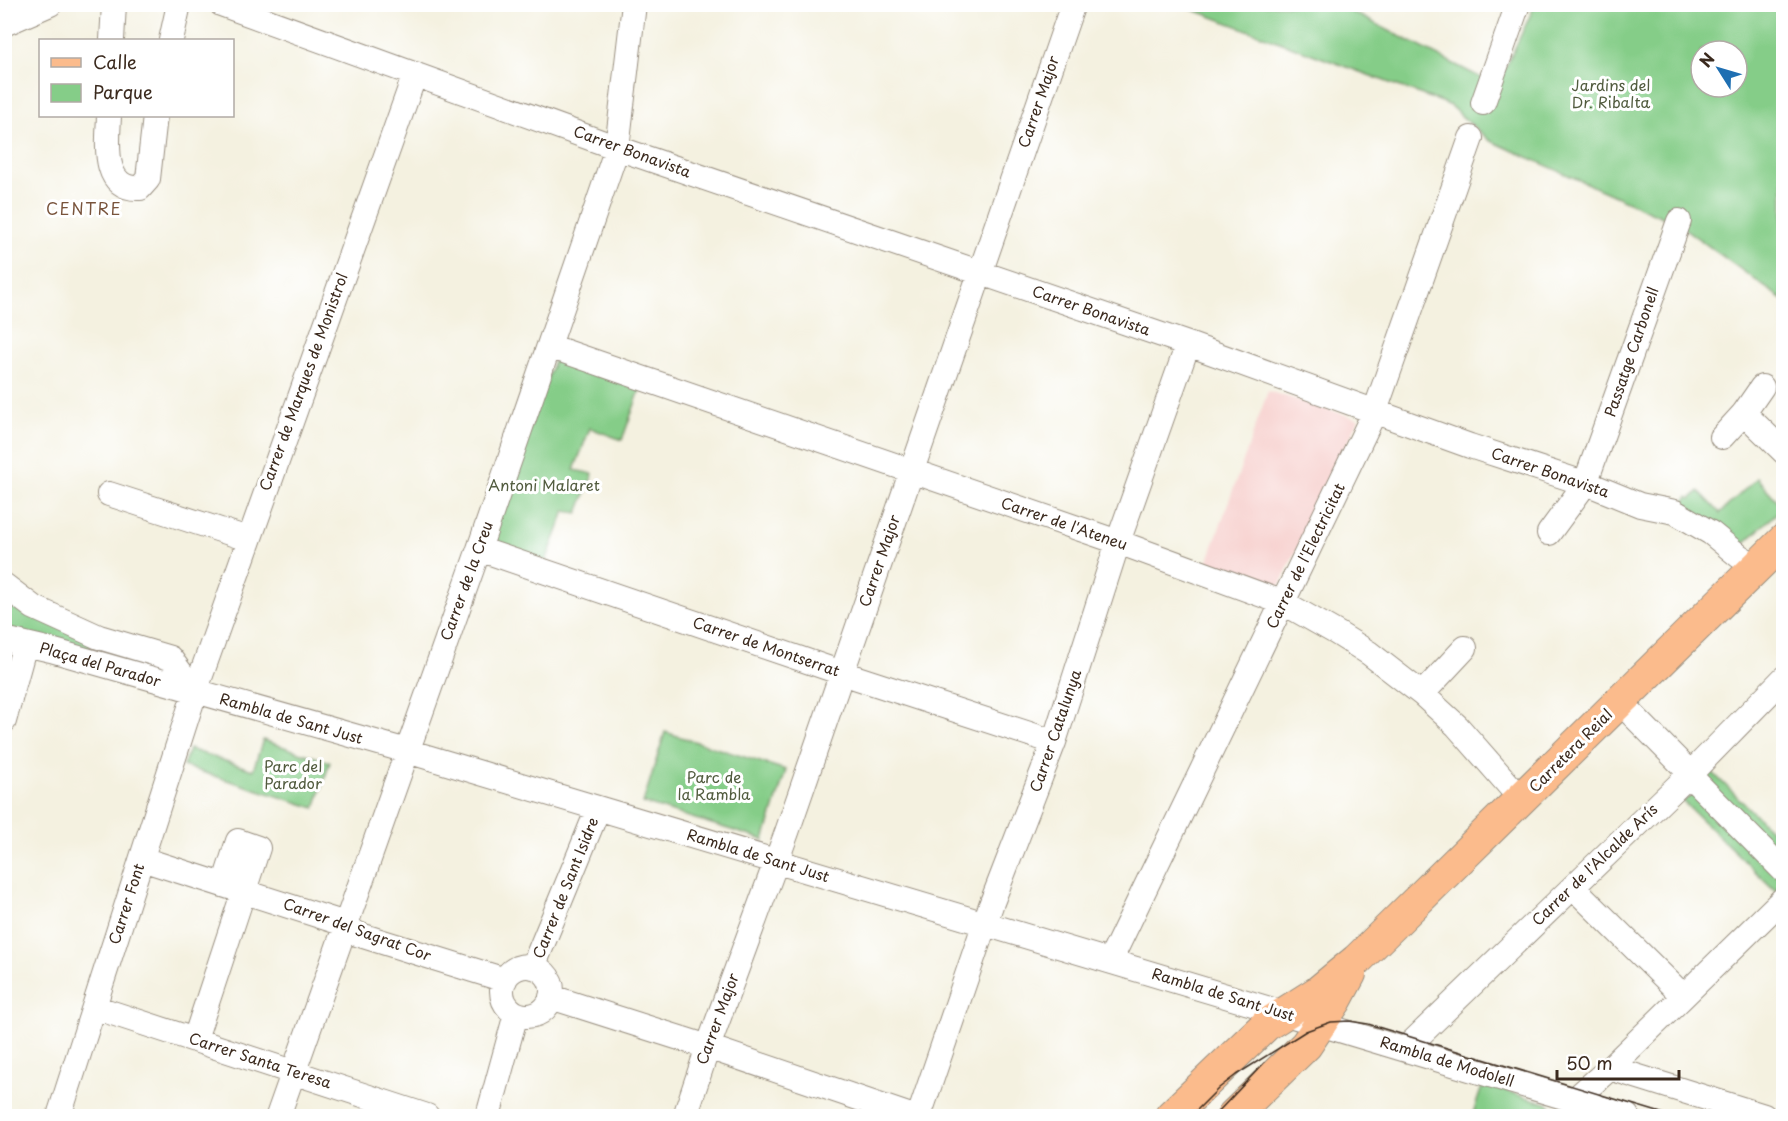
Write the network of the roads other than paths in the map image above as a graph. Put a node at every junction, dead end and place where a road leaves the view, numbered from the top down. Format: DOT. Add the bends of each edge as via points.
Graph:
graph roads {
  1 [pos="50,4"];
  2 [pos="114,4"];
  3 [pos="179,4"];
  4 [pos="260,4"];
  5 [pos="634,4"];
  6 [pos="1073,4"];
  7 [pos="1518,4"];
  8 [pos="225,6"];
  9 [pos="4,24"];
  10 [pos="112,39"];
  11 [pos="171,39"];
  12 [pos="415,74"];
  13 [pos="1483,103"];
  14 [pos="109,117"];
  15 [pos="154,119"];
  16 [pos="1471,138"];
  17 [pos="617,148"];
  18 [pos="1678,221"];
  19 [pos="981,273"];
  20 [pos="1188,344"];
  21 [pos="549,346"];
  22 [pos="1762,387"];
  23 [pos="1375,411"];
  24 [pos="1744,413"];
  25 [pos="1722,437"];
  26 [pos="1784,452"];
  27 [pos="911,471"];
  28 [pos="1586,484"];
  29 [pos="110,494"];
  30 [pos="1550,533"];
  31 [pos="248,539"];
  32 [pos="1784,540"];
  33 [pos="1118,542"];
  34 [pos="479,549"];
  35 [pos="1757,567"];
  36 [pos="4,585"];
  37 [pos="1284,603"];
  38 [pos="99,637"];
  39 [pos="15,641"];
  40 [pos="1465,648"];
  41 [pos="103,665"];
  42 [pos="842,673"];
  43 [pos="1784,678"];
  44 [pos="195,692"];
  45 [pos="1422,694"];
  46 [pos="1620,702"];
  47 [pos="4,721"];
  48 [pos="1054,742"];
  49 [pos="407,751"];
  50 [pos="1690,774"];
  51 [pos="1521,799"];
  52 [pos="598,808"];
  53 [pos="142,859"];
  54 [pos="775,861"];
  55 [pos="1784,871"];
  56 [pos="1573,887"];
  57 [pos="233,888"];
  58 [pos="1784,898"];
  59 [pos="345,924"];
  60 [pos="985,924"];
  61 [pos="1357,960"];
  62 [pos="1110,961"];
  63 [pos="533,967"];
  64 [pos="505,980"];
  65 [pos="1683,996"];
  66 [pos="551,997"];
  67 [pos="94,1007"];
  68 [pos="1284,1013"];
  69 [pos="516,1014"];
  70 [pos="1320,1025"];
  71 [pos="195,1040"];
  72 [pos="708,1047"];
  73 [pos="1405,1049"];
  74 [pos="1610,1068"];
  75 [pos="294,1072"];
  76 [pos="1573,1108"];
  77 [pos="60,1116"];
  78 [pos="279,1116"];
  79 [pos="427,1116"];
  80 [pos="488,1116"];
  81 [pos="685,1116"];
  82 [pos="912,1116"];
  83 [pos="919,1116"];
  84 [pos="1171,1116"];
  85 [pos="1233,1116"];
  86 [pos="1627,1116"];
  87 [pos="1764,1116"];
  1 -- 9 [label="street"];
  2 -- 10 [label="street"];
  3 -- 11 [label="street"];
  4 -- 8 [label="street"];
  5 -- 17 [label="street, Carrer de la Creu"];
  6 -- 19 [label="street, Carrer Major"];
  7 -- 13 [label="street"];
  8 -- 12 [label="street, Carrer Bonavista"];
  12 -- 17 [label="street, Carrer Bonavista"];
  12 -- 31 [label="street, Carrer de Marques de Monistrol"];
  14 -- 15 [label="street" via="108,162 118,181 128,189 140,188 148,179"];
  16 -- 23 [label="street, Carrer de l'Electricitat"];
  17 -- 19 [label="street, Carrer Bonavista"];
  17 -- 21 [label="street, Carrer de la Creu"];
  18 -- 28 [label="street, Passatge Carbonell"];
  19 -- 20 [label="street, Carrer Bonavista"];
  19 -- 27 [label="street, Carrer Major"];
  20 -- 23 [label="street, Carrer Bonavista"];
  20 -- 33 [label="street, Carrer Catalunya"];
  21 -- 27 [label="street, Carrer de l'Ateneu"];
  21 -- 34 [label="street, Carrer de la Creu"];
  22 -- 24 [label="street"];
  23 -- 28 [label="street, Carrer Bonavista"];
  23 -- 37 [label="street, Carrer de l'Electricitat"];
  24 -- 25 [label="street"];
  24 -- 26 [label="street"];
  27 -- 33 [label="street, Carrer de l'Ateneu"];
  27 -- 42 [label="street, Carrer Major"];
  28 -- 30 [label="street, Passatge Carbonell"];
  28 -- 35 [label="street, Carrer Bonavista" via="1640,505 1676,512"];
  29 -- 31 [label="street"];
  31 -- 44 [label="street, Carrer de Marques de Monistrol"];
  32 -- 35 [label="main road, Carretera Reial"];
  33 -- 37 [label="street, Carrer de l'Ateneu"];
  33 -- 48 [label="street, Carrer Catalunya"];
  34 -- 42 [label="street, Carrer de Montserrat"];
  34 -- 49 [label="street, Carrer de la Creu"];
  35 -- 46 [label="main road, Carretera Reial"];
  36 -- 38 [label="street" via="33,607"];
  37 -- 45 [label="street, Carrer de l'Ateneu" via="1369,653"];
  37 -- 62 [label="street, Carrer de l'Electricitat"];
  38 -- 41 [label="street"];
  38 -- 44 [label="street" via="170,658"];
  39 -- 41 [label="street, Plaça del Parador"];
  39 -- 47 [label="street"];
  40 -- 45 [label="street"];
  41 -- 44 [label="street, Plaça del Parador"];
  42 -- 48 [label="street, Carrer de Montserrat"];
  42 -- 54 [label="street, Carrer Major"];
  43 -- 50 [label="street, Carrer de l'Alcalde Arís"];
  44 -- 49 [label="street, Rambla de Sant Just"];
  44 -- 53 [label="street, Carrer Font"];
  45 -- 51 [label="street, Carrer de l'Ateneu" via="1457,726"];
  46 -- 50 [label="street"];
  46 -- 51 [label="main road, Carretera Reial"];
  48 -- 60 [label="street, Carrer Catalunya"];
  49 -- 52 [label="street, Rambla de Sant Just"];
  49 -- 59 [label="street, Carrer de la Creu"];
  50 -- 55 [label="street"];
  50 -- 56 [label="street, Carrer de l'Alcalde Arís"];
  51 -- 61 [label="main road, Carretera Reial"];
  52 -- 54 [label="street, Rambla de Sant Just"];
  52 -- 63 [label="street, Carrer de Sant Isidre"];
  53 -- 57 [label="street, Carrer del Sagrat Cor"];
  53 -- 67 [label="street, Carrer Font"];
  54 -- 60 [label="street, Rambla de Sant Just"];
  54 -- 72 [label="street, Carrer Major"];
  56 -- 65 [label="street"];
  56 -- 73 [label="street, Carrer de l'Alcalde Arís"];
  57 -- 59 [label="street, Carrer del Sagrat Cor"];
  57 -- 71 [label="street"];
  58 -- 65 [label="street"];
  59 -- 64 [label="street, Carrer del Sagrat Cor" via="357,934"];
  59 -- 75 [label="street, Carrer de la Creu"];
  60 -- 62 [label="street, Rambla de Sant Just"];
  60 -- 83 [label="street, Carrer Catalunya"];
  61 -- 68 [label="main road, Carretera Reial"];
  61 -- 70 [label="main road, Carretera Reial"];
  62 -- 68 [label="street, Rambla de Sant Just"];
  63 -- 64 [label="street" via="517,969"];
  63 -- 66 [label="street" via="548,979"];
  64 -- 69 [label="street" via="503,1000"];
  65 -- 74 [label="street"];
  66 -- 69 [label="street" via="537,1014"];
  66 -- 72 [label="street"];
  67 -- 71 [label="street, Carrer Santa Teresa"];
  67 -- 77 [label="street, Carrer Font"];
  68 -- 70 [label="street, Rambla de Sant Just"];
  68 -- 84 [label="main road, Carretera Reial" via="1258,1032"];
  69 -- 80 [label="street"];
  70 -- 73 [label="street, Rambla de Modolell"];
  70 -- 85 [label="main road, Carretera Reial" via="1306,1046"];
  71 -- 75 [label="street, Carrer Santa Teresa"];
  72 -- 81 [label="street, Carrer Major"];
  72 -- 82 [label="street"];
  73 -- 76 [label="street, Rambla de Modolell"];
  74 -- 76 [label="street"];
  74 -- 87 [label="street"];
  75 -- 78 [label="street, Carrer de la Creu"];
  75 -- 79 [label="street, Carrer Santa Teresa"];
  76 -- 86 [label="street, Rambla de Modolell"];
}
